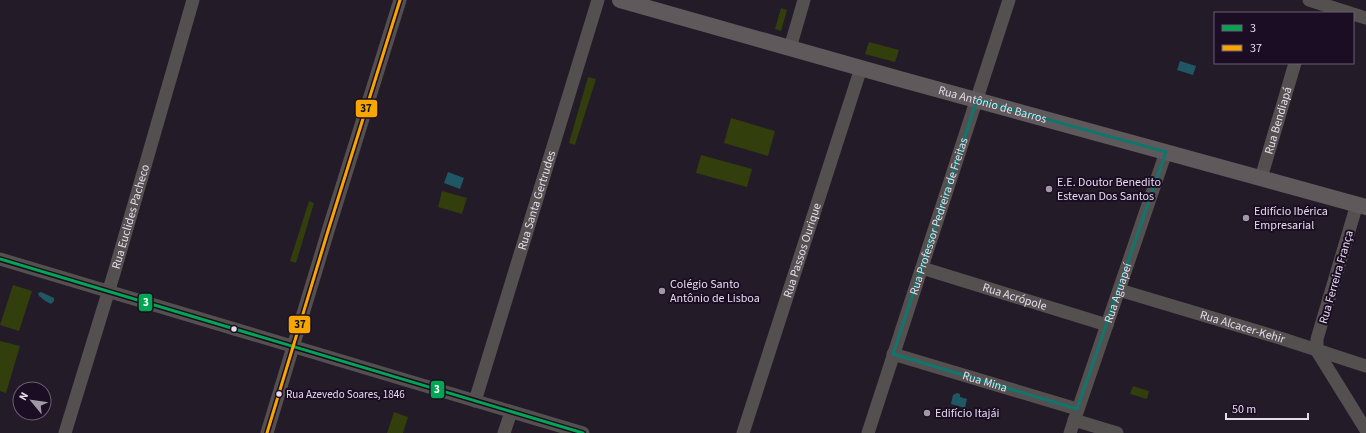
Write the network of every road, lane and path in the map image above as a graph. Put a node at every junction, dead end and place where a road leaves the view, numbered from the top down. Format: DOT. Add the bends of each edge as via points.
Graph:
graph roads {
  1 [pos="193,0"];
  2 [pos="400,0"];
  3 [pos="598,0"];
  4 [pos="620,0"];
  5 [pos="804,0"];
  6 [pos="1009,0"];
  7 [pos="1311,4"];
  8 [pos="1347,12"];
  9 [pos="1354,14"];
  10 [pos="1366,18"];
  11 [pos="790,48"];
  12 [pos="1295,64"];
  13 [pos="860,68"];
  14 [pos="977,100"];
  15 [pos="1166,152"];
  16 [pos="1261,178"];
  17 [pos="1362,205"];
  18 [pos="0,259"];
  19 [pos="922,268"];
  20 [pos="108,290"];
  21 [pos="1119,290"];
  22 [pos="1107,325"];
  23 [pos="294,346"];
  24 [pos="1318,351"];
  25 [pos="893,354"];
  26 [pos="1366,366"];
  27 [pos="475,401"];
  28 [pos="511,412"];
  29 [pos="1076,415"];
  30 [pos="1366,430"];
  31 [pos="65,433"];
  32 [pos="267,433"];
  33 [pos="504,433"];
  34 [pos="583,433"];
  35 [pos="743,433"];
  36 [pos="868,433"];
  37 [pos="1070,433"];
  38 [pos="1117,433"];
  1 -- 20 [label="street, Rua Euclides Pacheco"];
  2 -- 23 [label="street"];
  3 -- 27 [label="street, Rua Santa Gertrudes"];
  4 -- 11 [label="main road, Rua Antônio de Barros"];
  5 -- 11 [label="street"];
  6 -- 14 [label="street, Rua Professor Pedreira de Freitas"];
  7 -- 8 [label="street"];
  9 -- 10 [label="street"];
  11 -- 13 [label="main road, Rua Antônio de Barros"];
  12 -- 16 [label="street, Rua Bendiapá"];
  13 -- 14 [label="main road, Rua Antônio de Barros"];
  13 -- 35 [label="street, Rua Passos Ourique"];
  14 -- 15 [label="main road, Rua Antônio de Barros"];
  14 -- 19 [label="street, Rua Professor Pedreira de Freitas"];
  15 -- 16 [label="main road, Rua Antônio de Barros"];
  15 -- 21 [label="street, Rua Aguapeí"];
  16 -- 17 [label="main road, Rua Antônio de Barros"];
  17 -- 24 [label="street, Rua Ferreira França" via="1317,340"];
  18 -- 20 [label="street"];
  19 -- 22 [label="street, Rua Acrópole"];
  19 -- 25 [label="street, Rua Professor Pedreira de Freitas"];
  20 -- 23 [label="street"];
  20 -- 31 [label="street, Rua Euclides Pacheco"];
  21 -- 22 [label="street, Rua Aguapeí"];
  21 -- 24 [label="street, Rua Alcacer-Kehir"];
  22 -- 29 [label="street, Rua Aguapeí"];
  23 -- 27 [label="street"];
  23 -- 32 [label="street"];
  24 -- 26 [label="street, Rua Alcacer-Kehir"];
  24 -- 30 [label="street"];
  25 -- 29 [label="street, Rua Mina"];
  25 -- 36 [label="street, Rua Professor Pedreira de Freitas"];
  27 -- 28 [label="street"];
  28 -- 33 [label="street"];
  28 -- 34 [label="street"];
  29 -- 37 [label="street, Rua Aguapeí"];
  29 -- 38 [label="street, Rua Mina"];
}
